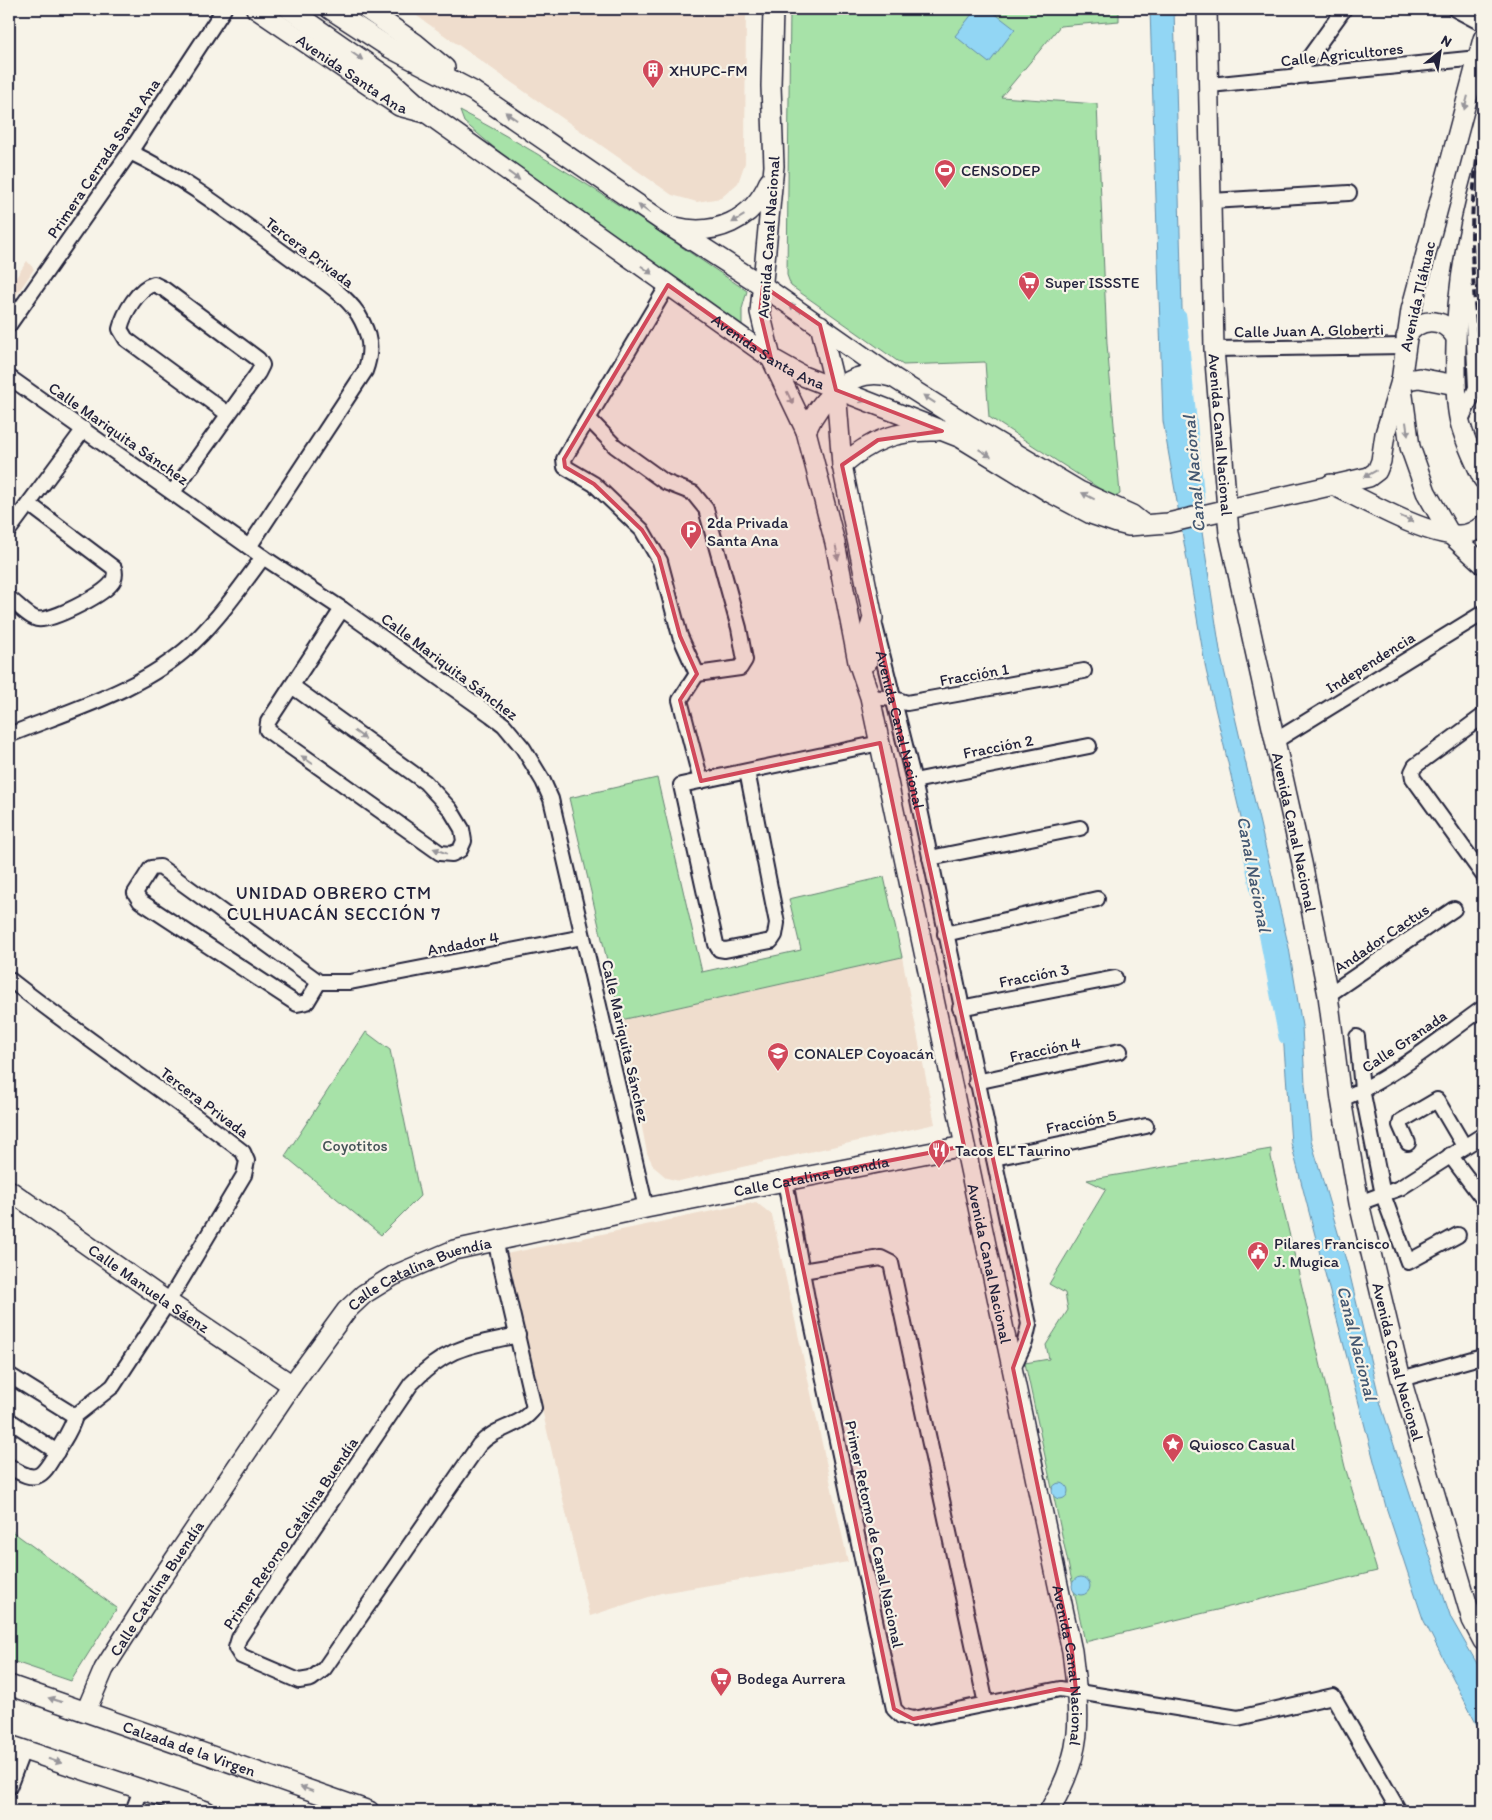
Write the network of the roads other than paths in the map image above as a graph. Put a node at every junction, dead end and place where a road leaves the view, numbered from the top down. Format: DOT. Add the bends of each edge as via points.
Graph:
graph roads {
  1 [pos="224,9"];
  2 [pos="256,9"];
  3 [pos="289,9"];
  4 [pos="331,9"];
  5 [pos="366,9"];
  6 [pos="773,9"];
  7 [pos="1207,9"];
  8 [pos="1344,9"];
  9 [pos="1455,9"];
  10 [pos="1483,24"];
  11 [pos="1483,39"];
  12 [pos="1478,58"];
  13 [pos="1295,77"];
  14 [pos="1210,85"];
  15 [pos="473,91"];
  16 [pos="428,114"];
  17 [pos="130,152"];
  18 [pos="774,166"];
  19 [pos="1483,174"];
  20 [pos="1349,193"];
  21 [pos="1211,201"];
  22 [pos="665,223"];
  23 [pos="1476,228"];
  24 [pos="668,285"];
  25 [pos="763,286"];
  26 [pos="9,325"];
  27 [pos="820,325"];
  28 [pos="1455,336"];
  29 [pos="1405,342"];
  30 [pos="1214,349"];
  31 [pos="771,358"];
  32 [pos="9,377"];
  33 [pos="894,378"];
  34 [pos="1401,380"];
  35 [pos="1456,385"];
  36 [pos="836,390"];
  37 [pos="228,414"];
  38 [pos="589,419"];
  39 [pos="1460,422"];
  40 [pos="84,429"];
  41 [pos="806,431"];
  42 [pos="942,431"];
  43 [pos="1477,451"];
  44 [pos="842,465"];
  45 [pos="1483,479"];
  46 [pos="1331,484"];
  47 [pos="173,492"];
  48 [pos="29,504"];
  49 [pos="1220,511"];
  50 [pos="1142,523"];
  51 [pos="1483,525"];
  52 [pos="9,530"];
  53 [pos="1450,534"];
  54 [pos="249,547"];
  55 [pos="263,557"];
  56 [pos="1483,564"];
  57 [pos="9,598"];
  58 [pos="342,609"];
  59 [pos="1483,613"];
  60 [pos="873,618"];
  61 [pos="1084,671"];
  62 [pos="697,674"];
  63 [pos="292,686"];
  64 [pos="869,692"];
  65 [pos="895,699"];
  66 [pos="1483,716"];
  67 [pos="9,735"];
  68 [pos="1274,741"];
  69 [pos="880,743"];
  70 [pos="1089,746"];
  71 [pos="747,771"];
  72 [pos="700,781"];
  73 [pos="914,781"];
  74 [pos="1080,828"];
  75 [pos="930,858"];
  76 [pos="1481,868"];
  77 [pos="1097,899"];
  78 [pos="1454,909"];
  79 [pos="945,934"];
  80 [pos="583,937"];
  81 [pos="1115,978"];
  82 [pos="9,979"];
  83 [pos="320,982"];
  84 [pos="1328,995"];
  85 [pos="960,1008"];
  86 [pos="1483,1008"];
  87 [pos="1357,1037"];
  88 [pos="1120,1051"];
  89 [pos="976,1082"];
  90 [pos="1362,1090"];
  91 [pos="1342,1099"];
  92 [pos="1146,1126"];
  93 [pos="1483,1135"];
  94 [pos="1408,1143"];
  95 [pos="964,1146"];
  96 [pos="1464,1146"];
  97 [pos="1450,1155"];
  98 [pos="994,1158"];
  99 [pos="785,1181"];
  100 [pos="9,1190"];
  101 [pos="1383,1195"];
  102 [pos="1483,1199"];
  103 [pos="1359,1203"];
  104 [pos="646,1208"];
  105 [pos="1458,1235"];
  106 [pos="495,1240"];
  107 [pos="802,1271"];
  108 [pos="168,1302"];
  109 [pos="518,1335"];
  110 [pos="1483,1356"];
  111 [pos="1013,1368"];
  112 [pos="9,1375"];
  113 [pos="1401,1379"];
  114 [pos="292,1385"];
  115 [pos="74,1416"];
  116 [pos="9,1420"];
  117 [pos="57,1452"];
  118 [pos="9,1466"];
  119 [pos="1483,1641"];
  120 [pos="9,1685"];
  121 [pos="1076,1691"];
  122 [pos="986,1704"];
  123 [pos="86,1711"];
  124 [pos="16,1748"];
  125 [pos="9,1787"];
  126 [pos="142,1790"];
  127 [pos="133,1811"];
  128 [pos="206,1811"];
  129 [pos="369,1811"];
  130 [pos="1049,1811"];
  131 [pos="1399,1811"];
  1 -- 17 [label="street, Primera Cerrada Santa Ana"];
  2 -- 16 [label="street, Avenida Santa Ana" via="399,106"];
  3 -- 16 [label="street, Avenida Santa Ana, one-way" via="387,77"];
  4 -- 15 [label="street" via="390,48"];
  5 -- 15 [label="street" via="415,43"];
  6 -- 18 [label="street, Avenida Canal Nacional"];
  7 -- 14 [label="street, Avenida Canal Nacional"];
  8 -- 13 [label="street"];
  9 -- 10 [label="street"];
  11 -- 12 [label="street, Avenida Tláhuac"];
  12 -- 13 [label="street, Calle Agricultores"];
  12 -- 29 [label="street, Avenida Tláhuac, one-way"];
  13 -- 14 [label="street, Calle Agricultores"];
  14 -- 21 [label="street, Avenida Canal Nacional"];
  22 -- 15 [label="street, one-way"];
  16 -- 24 [label="street, Avenida Santa Ana, one-way"];
  17 -- 26 [label="street, Primera Cerrada Santa Ana"];
  17 -- 54 [label="street, Tercera Privada" via="158,165 197,190 333,289 357,313 369,336 371,355 365,371"];
  18 -- 22 [label="street, one-way" via="760,200 732,223 699,231"];
  18 -- 25 [label="street, Avenida Canal Nacional"];
  19 -- 23 [label="street"];
  20 -- 21 [label="street"];
  21 -- 30 [label="street, Avenida Canal Nacional"];
  22 -- 25 [label="street"];
  23 -- 28 [label="street" via="1461,270"];
  23 -- 39 [label="street" via="1476,388"];
  24 -- 31 [label="street, Avenida Santa Ana"];
  24 -- 38 [label="street"];
  27 -- 25 [label="street, one-way"];
  25 -- 31 [label="street, Avenida Canal Nacional" via="760,312"];
  27 -- 33 [label="street"];
  27 -- 36 [label="street, Avenida Canal Nacional"];
  28 -- 29 [label="street" via="1445,325 1430,321 1416,325"];
  28 -- 35 [label="street"];
  29 -- 30 [label="street, Calle Juan A. Globerti"];
  29 -- 34 [label="street, Avenida Tláhuac"];
  30 -- 49 [label="street, Avenida Canal Nacional"];
  31 -- 36 [label="street, Avenida Santa Ana"];
  31 -- 41 [label="street, Avenida Canal Nacional, one-way"];
  32 -- 40 [label="street, Calle Mariquita Sánchez"];
  33 -- 36 [label="street" via="882,374 857,377"];
  50 -- 33 [label="street, one-way" via="1132,515 1079,491"];
  34 -- 35 [label="street" via="1419,378"];
  34 -- 46 [label="street, Avenida Santa Ana, one-way" via="1377,471 1369,477"];
  34 -- 53 [label="street, Avenida Tláhuac, one-way" via="1410,447 1426,492"];
  35 -- 39 [label="street"];
  36 -- 41 [label="street" via="818,408"];
  36 -- 42 [label="street, Avenida Santa Ana, one-way"];
  36 -- 44 [label="street, Avenida Canal Nacional"];
  37 -- 37 [label="street" via="262,365 164,288 154,284 146,286 122,318 120,329 126,339"];
  37 -- 47 [label="street"];
  38 -- 62 [label="street" via="564,459 565,467 594,484 642,530 660,561 680,636"];
  38 -- 62 [label="street" via="615,446 665,482 693,493 706,508 745,660 740,668"];
  39 -- 43 [label="street"];
  40 -- 47 [label="street, Calle Mariquita Sánchez"];
  40 -- 48 [label="street"];
  41 -- 64 [label="street, Avenida Canal Nacional, one-way" via="835,543 858,662"];
  42 -- 44 [label="street" via="920,430 878,440 859,450"];
  42 -- 50 [label="street, Avenida Santa Ana, one-way" via="961,438 1091,514 1129,526"];
  43 -- 45 [label="street"];
  44 -- 60 [label="street, Avenida Canal Nacional"];
  46 -- 49 [label="street, Avenida Santa Ana"];
  46 -- 53 [label="street, one-way" via="1426,528"];
  47 -- 54 [label="street, Calle Mariquita Sánchez"];
  48 -- 52 [label="street"];
  48 -- 57 [label="street" via="114,568 116,575 96,597 48,618 36,619"];
  49 -- 50 [label="street, Avenida Santa Ana" via="1168,523"];
  49 -- 68 [label="street, Avenida Canal Nacional"];
  51 -- 53 [label="street" via="1467,534"];
  53 -- 56 [label="street, Avenida Tláhuac"];
  54 -- 55 [label="street, Calle Mariquita Sánchez"];
  55 -- 58 [label="street, Calle Mariquita Sánchez"];
  55 -- 67 [label="street" via="210,625 172,660 102,698"];
  58 -- 63 [label="street"];
  58 -- 80 [label="street, Calle Mariquita Sánchez" via="492,715 523,748 551,799"];
  59 -- 68 [label="street, Independencia"];
  60 -- 64 [label="street, Avenida Canal Nacional" via="866,637"];
  60 -- 65 [label="street, Avenida Canal Nacional"];
  61 -- 65 [label="street, Fracción 1" via="907,704"];
  62 -- 72 [label="street" via="680,700"];
  63 -- 63 [label="street, one-way" via="425,782 450,809 462,828 464,840 460,850 452,854 440,853 273,736 267,730 268,722"];
  64 -- 65 [label="street, Fracción 1"];
  64 -- 69 [label="street, Avenida Canal Nacional"];
  65 -- 73 [label="street, Avenida Canal Nacional"];
  66 -- 76 [label="street" via="1415,766 1412,772 1413,778"];
  68 -- 84 [label="street, Avenida Canal Nacional"];
  69 -- 71 [label="street"];
  69 -- 95 [label="street, Avenida Canal Nacional"];
  70 -- 73 [label="street, Fracción 2"];
  71 -- 72 [label="street"];
  71 -- 72 [label="street" via="776,923 775,935 770,941 725,950 716,944 681,785"];
  73 -- 75 [label="street, Avenida Canal Nacional"];
  74 -- 75 [label="street"];
  75 -- 79 [label="street, Avenida Canal Nacional"];
  77 -- 79 [label="street"];
  78 -- 84 [label="street, Andador Cactus"];
  79 -- 85 [label="street, Avenida Canal Nacional"];
  80 -- 83 [label="street, Andador 4" via="350,982"];
  80 -- 104 [label="street, Calle Mariquita Sánchez"];
  81 -- 85 [label="street, Fracción 3"];
  82 -- 108 [label="street, Tercera Privada" via="243,1152 247,1161 244,1175"];
  83 -- 83 [label="street" via="307,1002 297,1004 140,902 135,893 141,881 151,868 160,867"];
  84 -- 91 [label="street, Avenida Canal Nacional"];
  85 -- 89 [label="street, Avenida Canal Nacional"];
  86 -- 90 [label="street, Calle Granada"];
  87 -- 90 [label="street"];
  88 -- 89 [label="street, Fracción 4"];
  89 -- 98 [label="street, Avenida Canal Nacional"];
  90 -- 91 [label="street, Calle Granada"];
  90 -- 101 [label="street"];
  91 -- 103 [label="street, Avenida Canal Nacional"];
  92 -- 98 [label="street, Fracción 5"];
  93 -- 96 [label="street"];
  94 -- 96 [label="street" via="1401,1121 1437,1100"];
  95 -- 99 [label="street, Calle Catalina Buendía"];
  95 -- 111 [label="street, Avenida Canal Nacional"];
  96 -- 97 [label="street"];
  97 -- 101 [label="street" via="1400,1188"];
  97 -- 102 [label="street"];
  98 -- 111 [label="street, Avenida Canal Nacional" via="1029,1324"];
  99 -- 104 [label="street, Calle Catalina Buendía"];
  99 -- 107 [label="street, Primer Retorno de Canal Nacional"];
  100 -- 108 [label="street, Calle Manuela Sáenz"];
  101 -- 103 [label="street"];
  101 -- 105 [label="street" via="1408,1262"];
  103 -- 113 [label="street, Avenida Canal Nacional"];
  104 -- 106 [label="street, Calle Catalina Buendía"];
  106 -- 109 [label="street, Primer Retorno Catalina Buendía"];
  106 -- 114 [label="street, Calle Catalina Buendía" via="439,1255 393,1276 364,1294 346,1311"];
  107 -- 122 [label="street" via="881,1258 891,1263"];
  107 -- 122 [label="street, Primer Retorno de Canal Nacional" via="894,1709 901,1716 913,1719"];
  108 -- 114 [label="street, Calle Manuela Sáenz"];
  108 -- 115 [label="street" via="113,1386"];
  109 -- 109 [label="street, Primer Retorno Catalina Buendía" via="461,1347 427,1367 411,1384 239,1638 236,1648 241,1656 299,1681 311,1679 324,1669 488,1434 528,1416 534,1408"];
  110 -- 113 [label="street"];
  111 -- 121 [label="street, Avenida Canal Nacional" via="1072,1650"];
  112 -- 115 [label="street"];
  113 -- 119 [label="street, Avenida Canal Nacional" via="1472,1620"];
  114 -- 123 [label="street, Calle Catalina Buendía" via="128,1630 104,1669"];
  115 -- 117 [label="street"];
  116 -- 117 [label="street"];
  117 -- 118 [label="street" via="47,1471 36,1476 22,1475"];
  123 -- 120 [label="street, Calzada de la Virgen, one-way"];
  121 -- 122 [label="street, Primer Retorno de Canal Nacional" via="1060,1690"];
  121 -- 130 [label="street, Avenida Canal Nacional" via="1078,1736 1074,1759"];
  121 -- 131 [label="street, Primer Retorno de Canal Nacional" via="1238,1718 1333,1696"];
  129 -- 123 [label="street, Calzada de la Virgen, one-way"];
  124 -- 125 [label="street"];
  124 -- 126 [label="street, one-way"];
  126 -- 127 [label="street"];
  126 -- 128 [label="street"];
}
